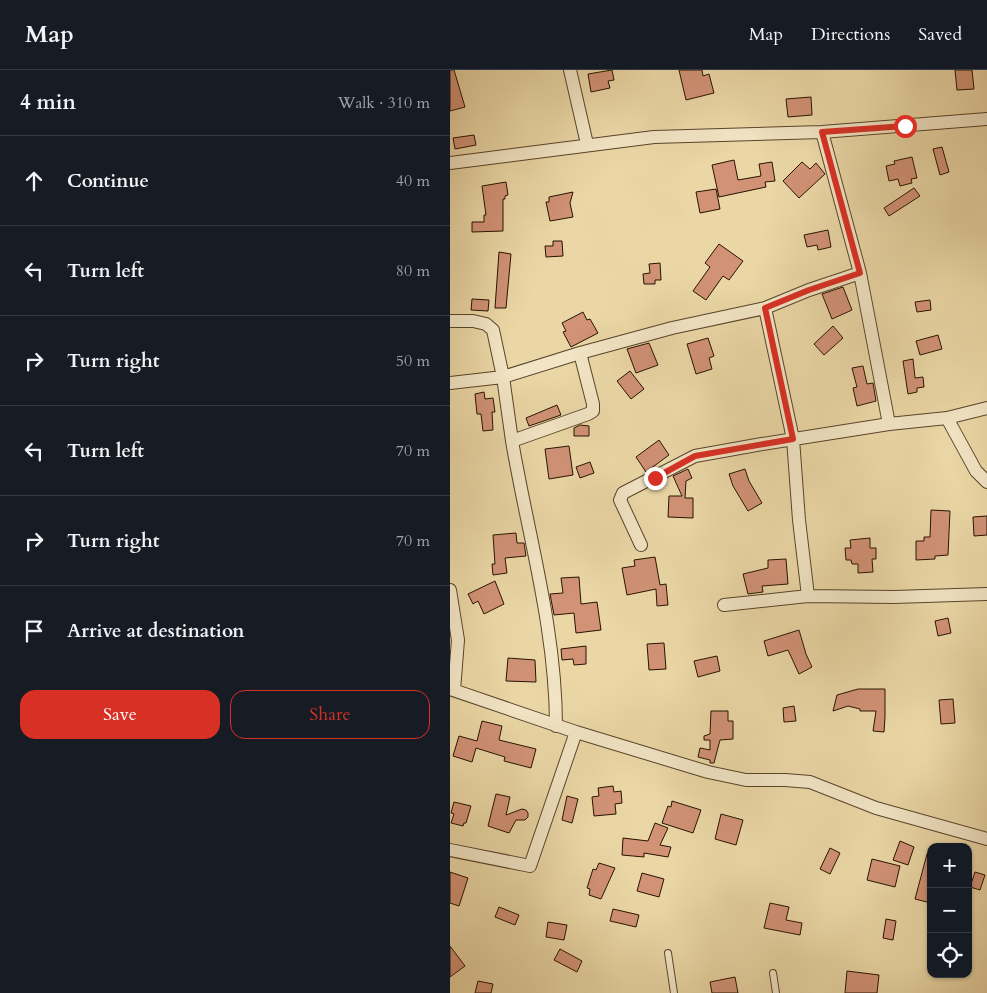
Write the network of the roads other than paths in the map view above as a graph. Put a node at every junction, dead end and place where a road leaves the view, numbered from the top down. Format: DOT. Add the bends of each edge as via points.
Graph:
graph roads {
  1 [pos="570,70"];
  2 [pos="987,119"];
  3 [pos="822,132"];
  4 [pos="587,144"];
  5 [pos="450,163"];
  6 [pos="860,273"];
  7 [pos="765,308"];
  8 [pos="450,321"];
  9 [pos="580,353"];
  10 [pos="504,377"];
  11 [pos="450,383"];
  12 [pos="987,408"];
  13 [pos="947,418"];
  14 [pos="889,424"];
  15 [pos="793,439"];
  16 [pos="512,440"];
  17 [pos="987,482"];
  18 [pos="642,545"];
  19 [pos="450,590"];
  20 [pos="987,594"];
  21 [pos="808,596"];
  22 [pos="724,605"];
  23 [pos="452,690"];
  24 [pos="556,726"];
  25 [pos="576,732"];
  26 [pos="987,839"];
  27 [pos="450,850"];
  28 [pos="668,953"];
  29 [pos="773,973"];
  30 [pos="674,993"];
  31 [pos="776,993"];
  1 -- 4 [label="street"];
  2 -- 3 [label="street"];
  3 -- 4 [label="street" via="654,136"];
  3 -- 6 [label="street"];
  4 -- 5 [label="street"];
  6 -- 7 [label="street"];
  6 -- 14 [label="street"];
  7 -- 9 [label="street" via="672,328"];
  7 -- 15 [label="street"];
  8 -- 10 [label="street" via="473,321 486,324 493,330"];
  9 -- 10 [label="street"];
  9 -- 16 [label="street" via="593,411"];
  10 -- 11 [label="street"];
  10 -- 16 [label="street"];
  12 -- 13 [label="street"];
  13 -- 14 [label="street"];
  13 -- 17 [label="street" via="976,471"];
  14 -- 15 [label="street"];
  15 -- 18 [label="street" via="695,456 623,493 620,500"];
  15 -- 21 [label="street"];
  16 -- 24 [label="street" via="550,646 556,692"];
  19 -- 23 [label="street" via="458,640"];
  20 -- 21 [label="street"];
  21 -- 22 [label="street"];
  23 -- 24 [label="street"];
  24 -- 25 [label="street"];
  25 -- 26 [label="street" via="746,780 810,782 876,808"];
  25 -- 27 [label="street" via="530,866"];
  28 -- 30 [label="lane"];
  29 -- 31 [label="lane"];
}
